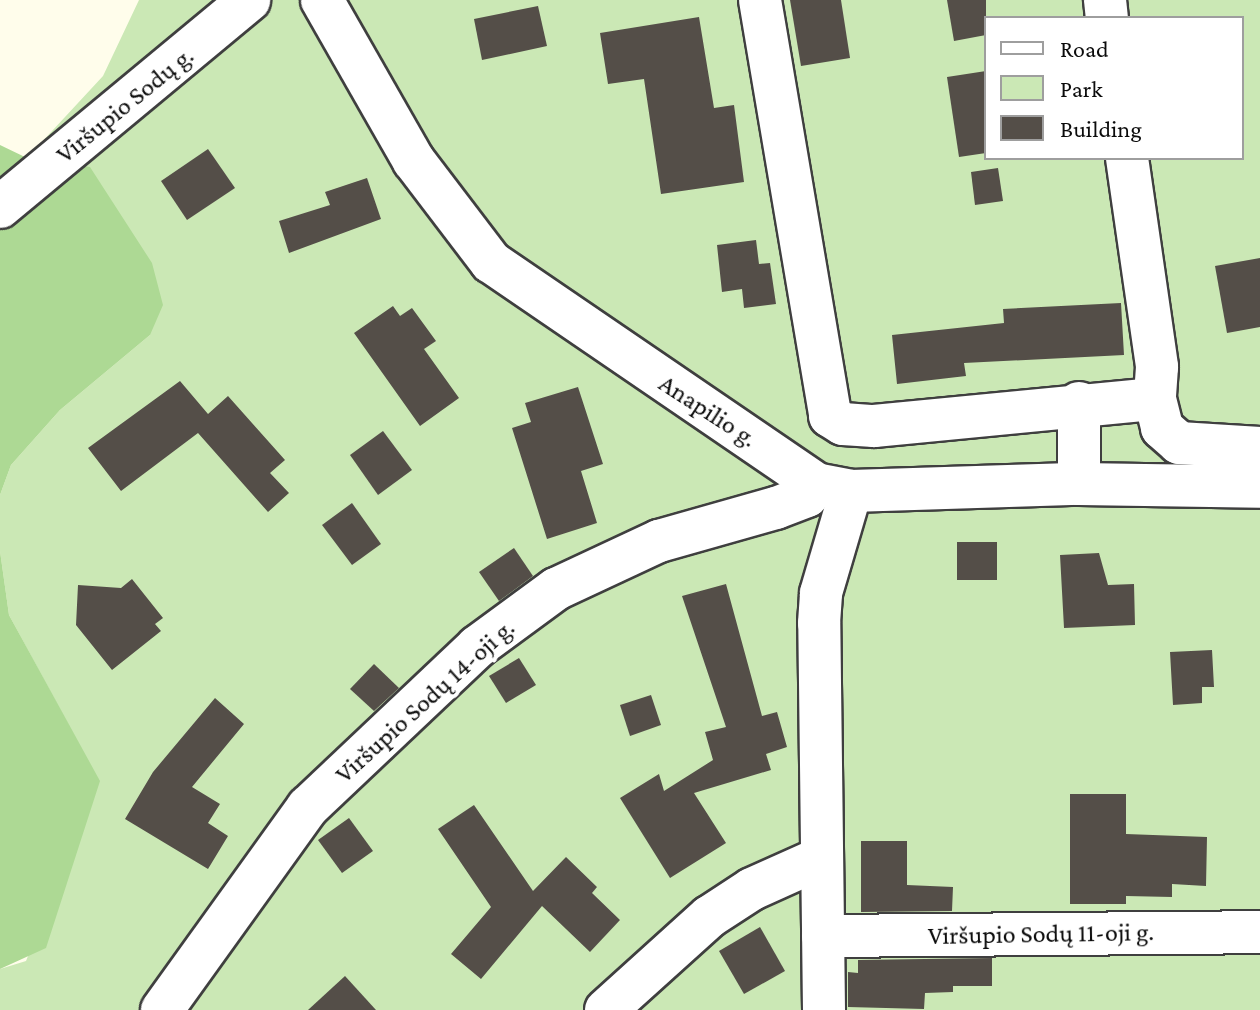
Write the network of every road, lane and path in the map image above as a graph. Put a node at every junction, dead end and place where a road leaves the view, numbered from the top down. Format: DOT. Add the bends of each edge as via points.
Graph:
graph roads {
  1 [pos="249,0"];
  2 [pos="322,0"];
  3 [pos="760,0"];
  4 [pos="1127,160"];
  5 [pos="0,207"];
  6 [pos="1155,399"];
  7 [pos="1079,403"];
  8 [pos="1260,448"];
  9 [pos="1079,484"];
  10 [pos="1260,487"];
  11 [pos="833,488"];
  12 [pos="821,858"];
  13 [pos="1260,932"];
  14 [pos="823,936"];
  15 [pos="162,1010"];
  16 [pos="606,1010"];
  17 [pos="824,1010"];
  1 -- 5 [label="street, Viršupio Sodų g."];
  2 -- 11 [label="street, Anapilio g." via="414,161 491,262"];
  3 -- 7 [label="street" via="830,416 843,424 874,426"];
  4 -- 6 [label="street" via="1157,367"];
  6 -- 7 [label="street"];
  6 -- 8 [label="street" via="1162,428 1179,443"];
  7 -- 9 [label="street"];
  9 -- 10 [label="street"];
  9 -- 11 [label="street"];
  11 -- 12 [label="street" via="821,593"];
  11 -- 15 [label="street, Viršupio Sodų 14-oji g." via="659,541 556,589 477,647 308,807 213,932"];
  12 -- 14 [label="street"];
  12 -- 16 [label="street" via="752,889 709,917"];
  13 -- 14 [label="street, Viršupio Sodų 11-oji g."];
  14 -- 17 [label="street"];
}
